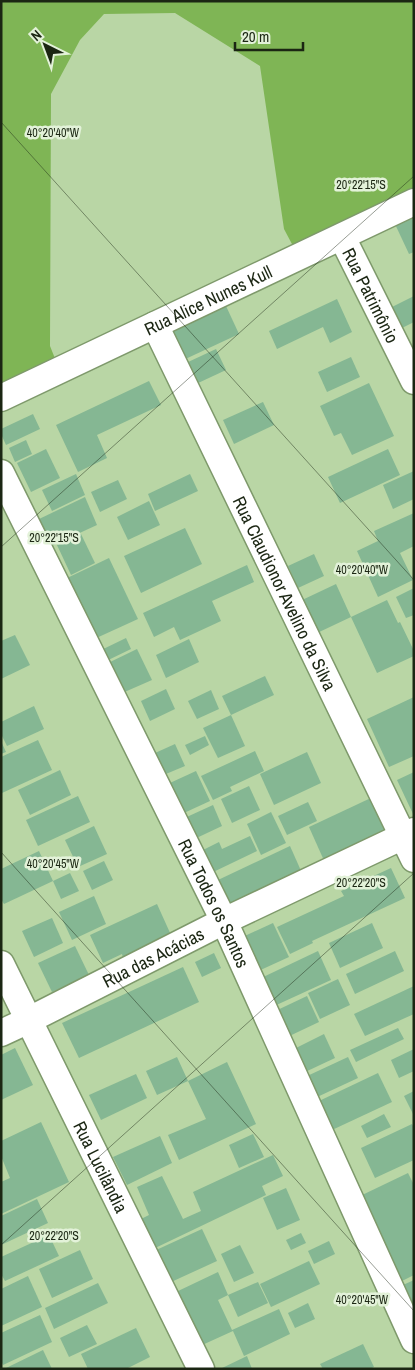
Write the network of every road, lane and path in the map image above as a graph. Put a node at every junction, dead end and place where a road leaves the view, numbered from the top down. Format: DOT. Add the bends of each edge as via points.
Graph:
graph roads {
  1 [pos="414,202"];
  2 [pos="342,237"];
  3 [pos="155,325"];
  4 [pos="414,381"];
  5 [pos="1,398"];
  6 [pos="1,473"];
  7 [pos="408,834"];
  8 [pos="414,859"];
  9 [pos="224,921"];
  10 [pos="1,964"];
  11 [pos="29,1020"];
  12 [pos="1,1033"];
  13 [pos="414,1340"];
  14 [pos="201,1369"];
  1 -- 2 [label="street, Rua Alice Nunes Kull"];
  2 -- 3 [label="street, Rua Alice Nunes Kull"];
  2 -- 4 [label="street, Rua Patrimônio"];
  3 -- 5 [label="street, Rua Alice Nunes Kull"];
  3 -- 7 [label="street, Rua Claudionor Avelino da Silva"];
  6 -- 9 [label="street, Rua Todos os Santos"];
  7 -- 8 [label="street, Rua Claudionor Avelino da Silva"];
  7 -- 9 [label="street, Rua das Acácias"];
  9 -- 11 [label="street, Rua das Acácias"];
  9 -- 13 [label="street, Rua Todos os Santos"];
  10 -- 11 [label="street, Rua Lucilândia"];
  11 -- 12 [label="street, Rua das Acácias"];
  11 -- 14 [label="street, Rua Lucilândia"];
}
